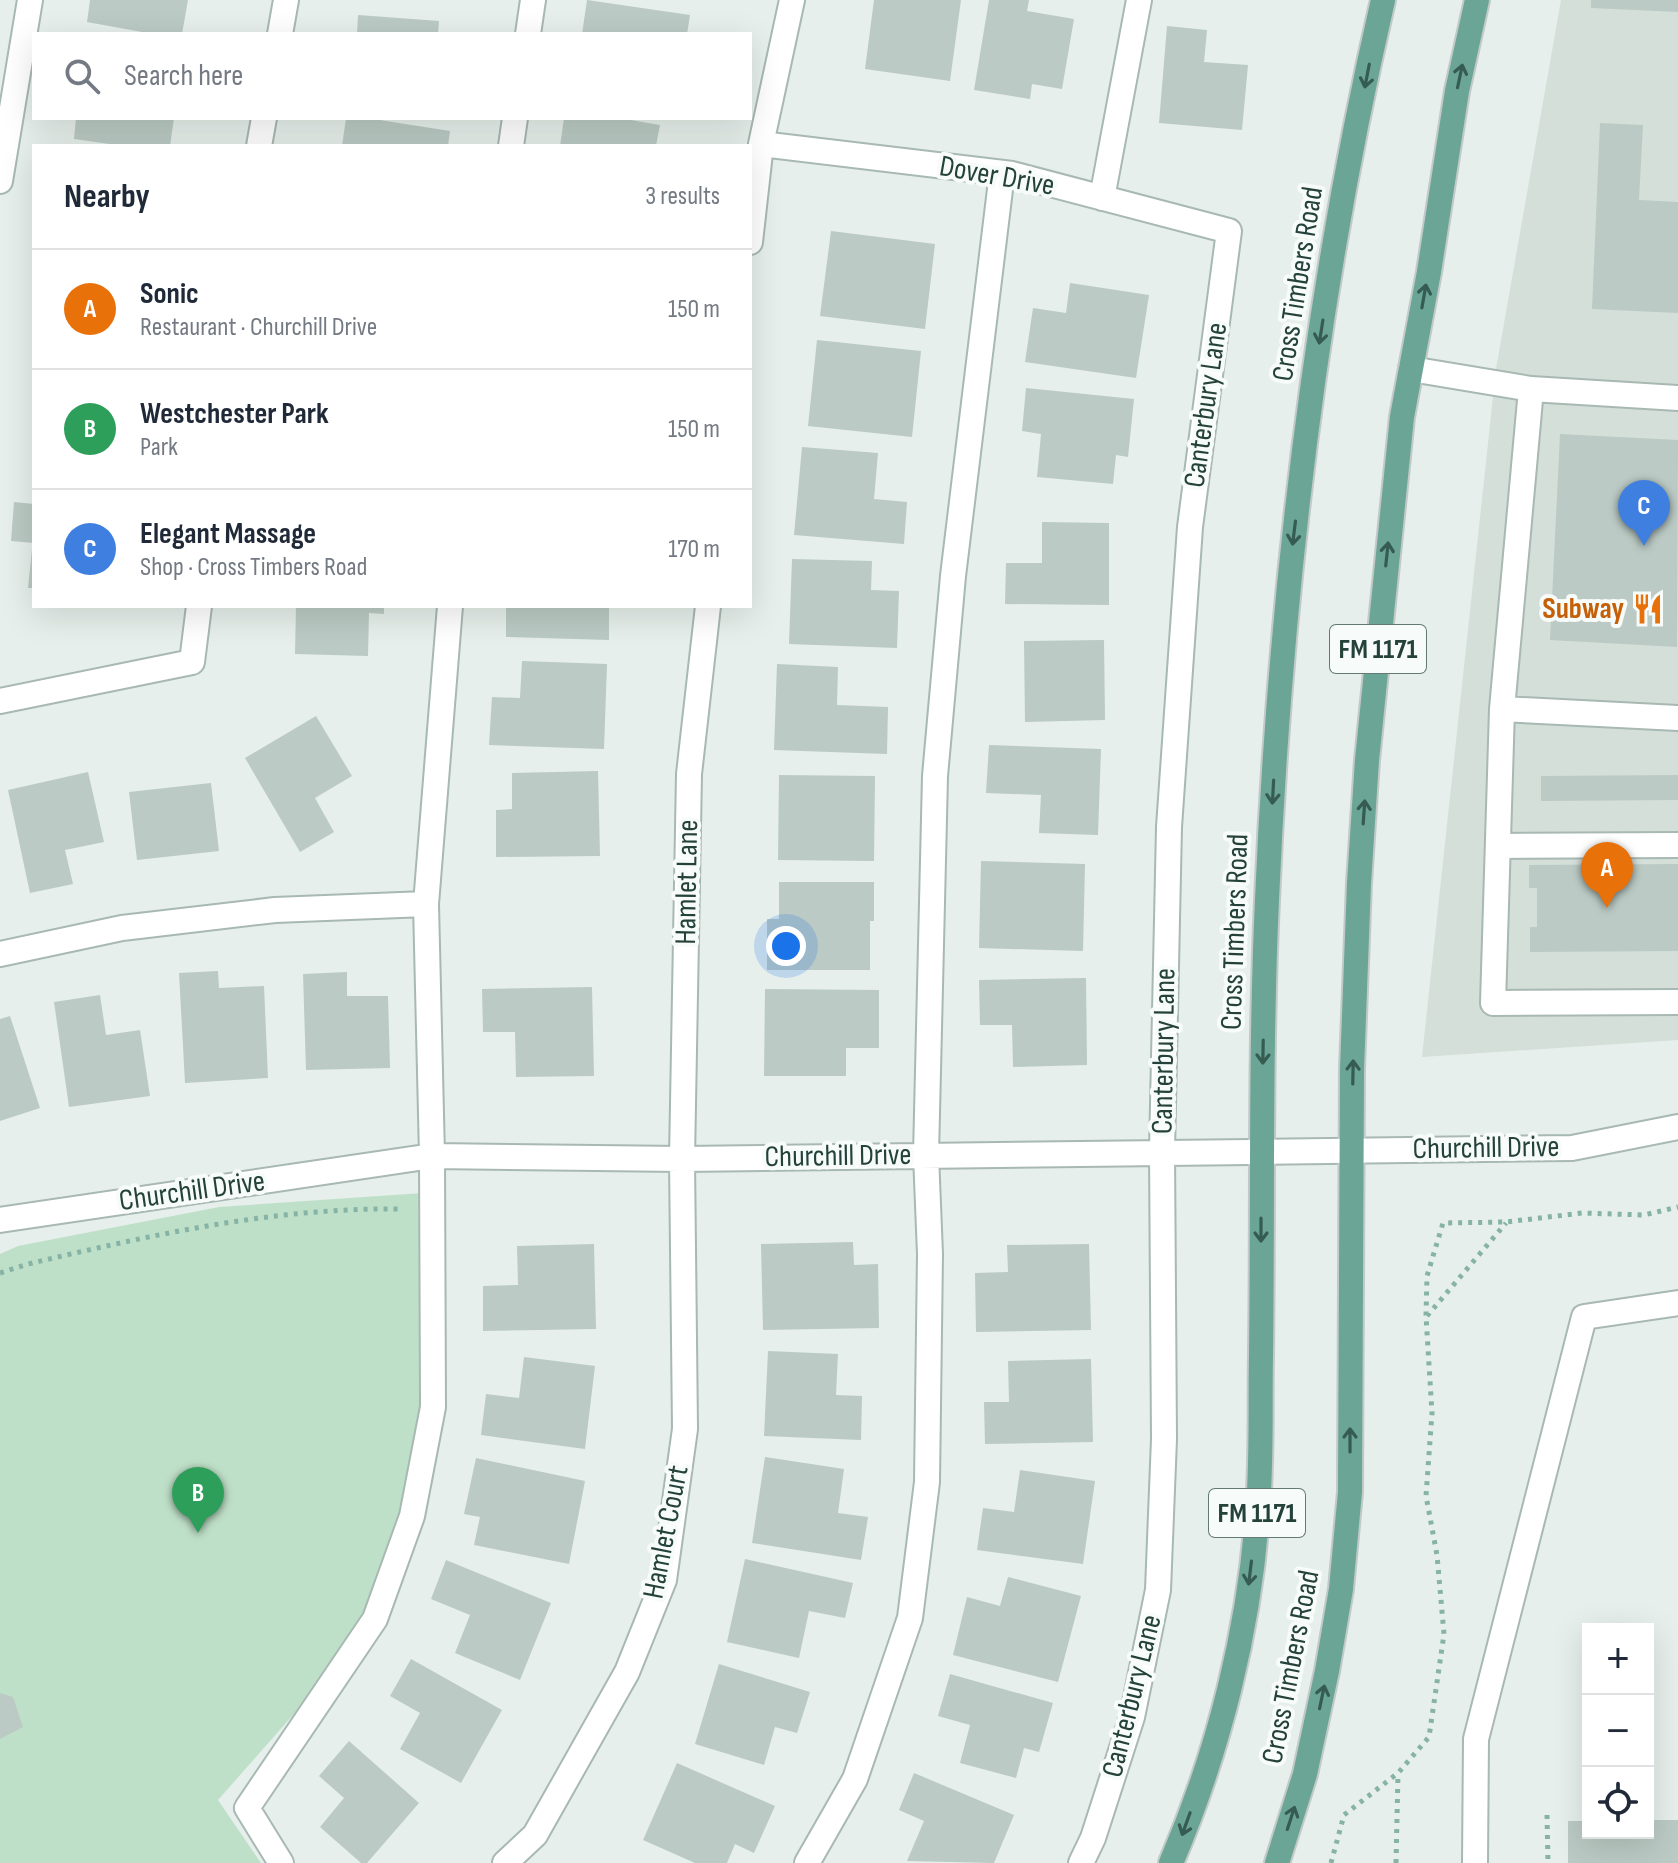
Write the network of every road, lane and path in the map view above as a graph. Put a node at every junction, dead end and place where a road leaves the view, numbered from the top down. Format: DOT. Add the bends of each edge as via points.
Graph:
graph roads {
  1 [pos="30,0"];
  2 [pos="286,0"];
  3 [pos="533,0"];
  4 [pos="792,0"];
  5 [pos="1139,0"];
  6 [pos="1383,0"];
  7 [pos="1477,0"];
  8 [pos="280,32"];
  9 [pos="528,32"];
  10 [pos="264,120"];
  11 [pos="515,120"];
  12 [pos="259,144"];
  13 [pos="511,144"];
  14 [pos="761,144"];
  15 [pos="1002,173"];
  16 [pos="0,181"];
  17 [pos="1102,198"];
  18 [pos="752,224"];
  19 [pos="1229,231"];
  20 [pos="1411,369"];
  21 [pos="1531,389"];
  22 [pos="1678,398"];
  23 [pos="199,608"];
  24 [pos="450,608"];
  25 [pos="708,608"];
  26 [pos="0,701"];
  27 [pos="1502,709"];
  28 [pos="1678,718"];
  29 [pos="1678,845"];
  30 [pos="1498,846"];
  31 [pos="426,904"];
  32 [pos="0,954"];
  33 [pos="1678,1002"];
  34 [pos="1678,1127"];
  35 [pos="1353,1150"];
  36 [pos="1162,1151"];
  37 [pos="1261,1152"];
  38 [pos="926,1155"];
  39 [pos="432,1156"];
  40 [pos="682,1159"];
  41 [pos="1678,1207"];
  42 [pos="432,1209"];
  43 [pos="0,1220"];
  44 [pos="1506,1222"];
  45 [pos="0,1273"];
  46 [pos="1678,1303"];
  47 [pos="1426,1316"];
  48 [pos="1398,1773"];
  49 [pos="1547,1815"];
  50 [pos="281,1863"];
  51 [pos="505,1863"];
  52 [pos="807,1863"];
  53 [pos="1081,1863"];
  54 [pos="1171,1863"];
  55 [pos="1277,1863"];
  56 [pos="1331,1863"];
  57 [pos="1396,1863"];
  58 [pos="1475,1863"];
  59 [pos="1548,1863"];
  1 -- 16 [label="street"];
  2 -- 8 [label="street"];
  3 -- 9 [label="street"];
  4 -- 14 [label="street"];
  5 -- 17 [label="street"];
  6 -- 37 [label="main road, Cross Timbers Road / FM 1171, one-way" via="1337,234 1292,548 1266,902"];
  20 -- 7 [label="main road, Cross Timbers Road / FM 1171, one-way"];
  10 -- 12 [label="street"];
  11 -- 13 [label="street"];
  14 -- 15 [label="street, Dover Drive"];
  14 -- 18 [label="street"];
  15 -- 17 [label="street, Dover Drive"];
  15 -- 38 [label="street" via="953,576 935,776"];
  17 -- 19 [label="street, Dover Drive"];
  19 -- 36 [label="street, Canterbury Lane" via="1190,527 1169,827"];
  20 -- 21 [label="street"];
  35 -- 20 [label="main road, Cross Timbers Road / FM 1171, one-way" via="1367,760"];
  21 -- 22 [label="street"];
  21 -- 27 [label="street"];
  23 -- 26 [label="street" via="192,662"];
  24 -- 31 [label="street"];
  25 -- 40 [label="street, Hamlet Lane" via="689,774"];
  27 -- 28 [label="street"];
  27 -- 30 [label="street"];
  29 -- 30 [label="street"];
  30 -- 33 [label="street" via="1493,1003"];
  31 -- 32 [label="street" via="275,910 122,928"];
  31 -- 39 [label="street"];
  34 -- 35 [label="street, Churchill Drive" via="1572,1148"];
  35 -- 37 [label="street, Churchill Drive"];
  55 -- 35 [label="main road, Cross Timbers Road / FM 1171, one-way" via="1305,1774 1341,1589 1350,1492"];
  36 -- 37 [label="street, Churchill Drive"];
  36 -- 38 [label="street, Churchill Drive"];
  36 -- 53 [label="street, Canterbury Lane" via="1164,1439 1158,1590 1132,1717"];
  37 -- 54 [label="main road, Cross Timbers Road / FM 1171, one-way" via="1258,1507 1243,1622 1219,1732"];
  38 -- 40 [label="street, Churchill Drive"];
  38 -- 52 [label="street" via="927,1482 910,1618 855,1779"];
  39 -- 40 [label="street, Churchill Drive"];
  39 -- 42 [label="street"];
  39 -- 43 [label="street, Churchill Drive"];
  40 -- 51 [label="street, Hamlet Court" via="685,1429 664,1580 627,1672 535,1835"];
  41 -- 44 [label="path" via="1644,1215 1582,1213"];
  42 -- 45 [label="path" via="371,1208 214,1223"];
  42 -- 50 [label="street" via="433,1407 412,1516 375,1619 247,1808"];
  44 -- 47 [label="path"];
  44 -- 47 [label="path" via="1443,1223 1427,1276"];
  46 -- 58 [label="street" via="1584,1317 1476,1739"];
  47 -- 48 [label="path" via="1432,1413 1426,1496 1444,1634 1429,1737"];
  48 -- 56 [label="path" via="1344,1815"];
  48 -- 57 [label="path"];
  49 -- 59 [label="path"];
}
